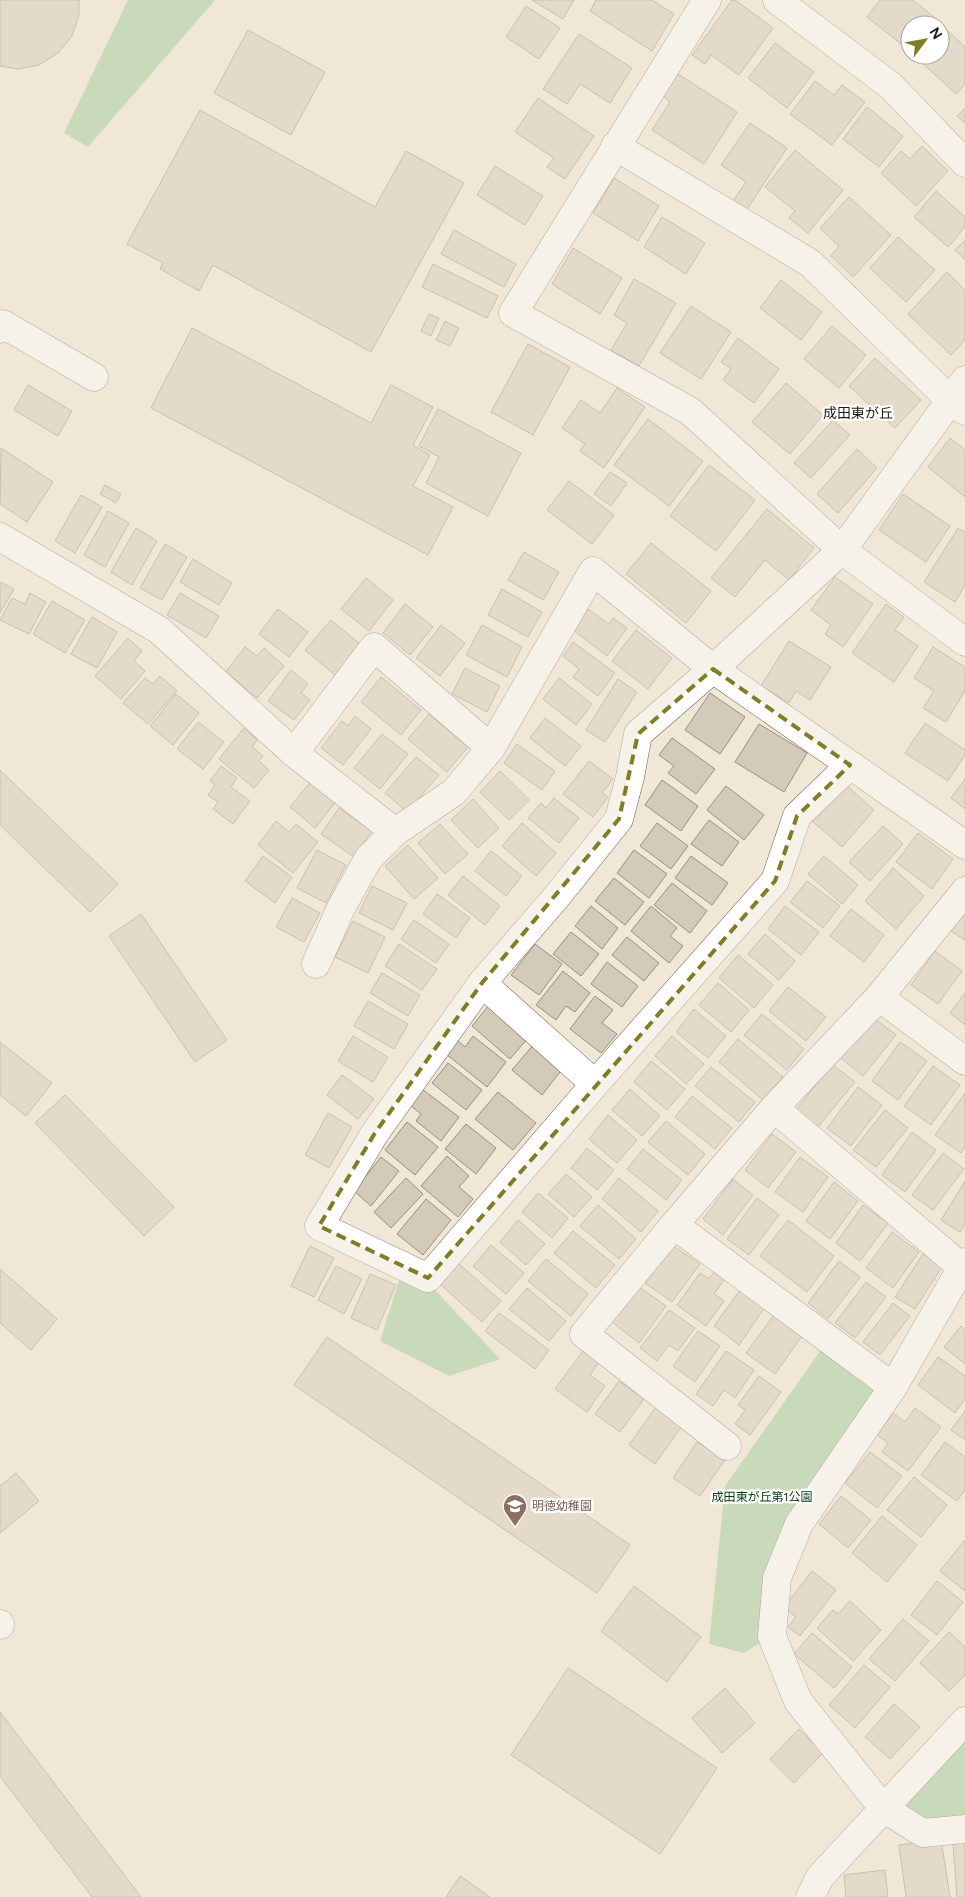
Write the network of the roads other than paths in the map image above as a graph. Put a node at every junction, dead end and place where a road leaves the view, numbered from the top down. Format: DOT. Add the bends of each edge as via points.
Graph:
graph roads {
  1 [pos="707,0"];
  2 [pos="777,0"];
  3 [pos="615,146"];
  4 [pos="965,163"];
  5 [pos="0,329"];
  6 [pos="94,377"];
  7 [pos="960,397"];
  8 [pos="0,537"];
  9 [pos="842,550"];
  10 [pos="965,642"];
  11 [pos="713,669"];
  12 [pos="491,748"];
  13 [pos="294,753"];
  14 [pos="850,765"];
  15 [pos="394,832"];
  16 [pos="965,845"];
  17 [pos="965,890"];
  18 [pos="316,964"];
  19 [pos="482,983"];
  20 [pos="879,997"];
  21 [pos="965,1061"];
  22 [pos="595,1084"];
  23 [pos="774,1108"];
  24 [pos="674,1225"];
  25 [pos="964,1266"];
  26 [pos="894,1387"];
  27 [pos="727,1446"];
  28 [pos="965,1721"];
  29 [pos="883,1808"];
  30 [pos="965,1829"];
  31 [pos="810,1897"];
  1 -- 3 [label="street"];
  2 -- 4 [label="street" via="891,86"];
  3 -- 7 [label="street" via="810,264"];
  3 -- 9 [label="street" via="513,313 690,411"];
  5 -- 6 [label="street" via="3,324"];
  7 -- 9 [label="street"];
  8 -- 13 [label="street" via="159,630"];
  9 -- 10 [label="street"];
  9 -- 11 [label="street"];
  11 -- 12 [label="street" via="593,572"];
  11 -- 14 [label="street"];
  11 -- 19 [label="street" via="638,734 619,820"];
  12 -- 13 [label="street" via="374,647"];
  12 -- 15 [label="street" via="454,792"];
  13 -- 15 [label="street"];
  14 -- 16 [label="street"];
  14 -- 22 [label="street" via="797,816 775,881"];
  15 -- 18 [label="street" via="368,859"];
  17 -- 20 [label="street"];
  19 -- 22 [label="street"];
  19 -- 22 [label="street" via="375,1133 319,1226 428,1278"];
  20 -- 21 [label="street"];
  20 -- 23 [label="street"];
  23 -- 24 [label="street"];
  23 -- 25 [label="street"];
  24 -- 26 [label="street"];
  24 -- 27 [label="street" via="584,1334"];
  25 -- 26 [label="street"];
  26 -- 29 [label="street" via="799,1524 777,1578 772,1636 798,1701"];
  28 -- 29 [label="street"];
  29 -- 30 [label="street" via="923,1833"];
  29 -- 31 [label="street" via="820,1877"];
}
